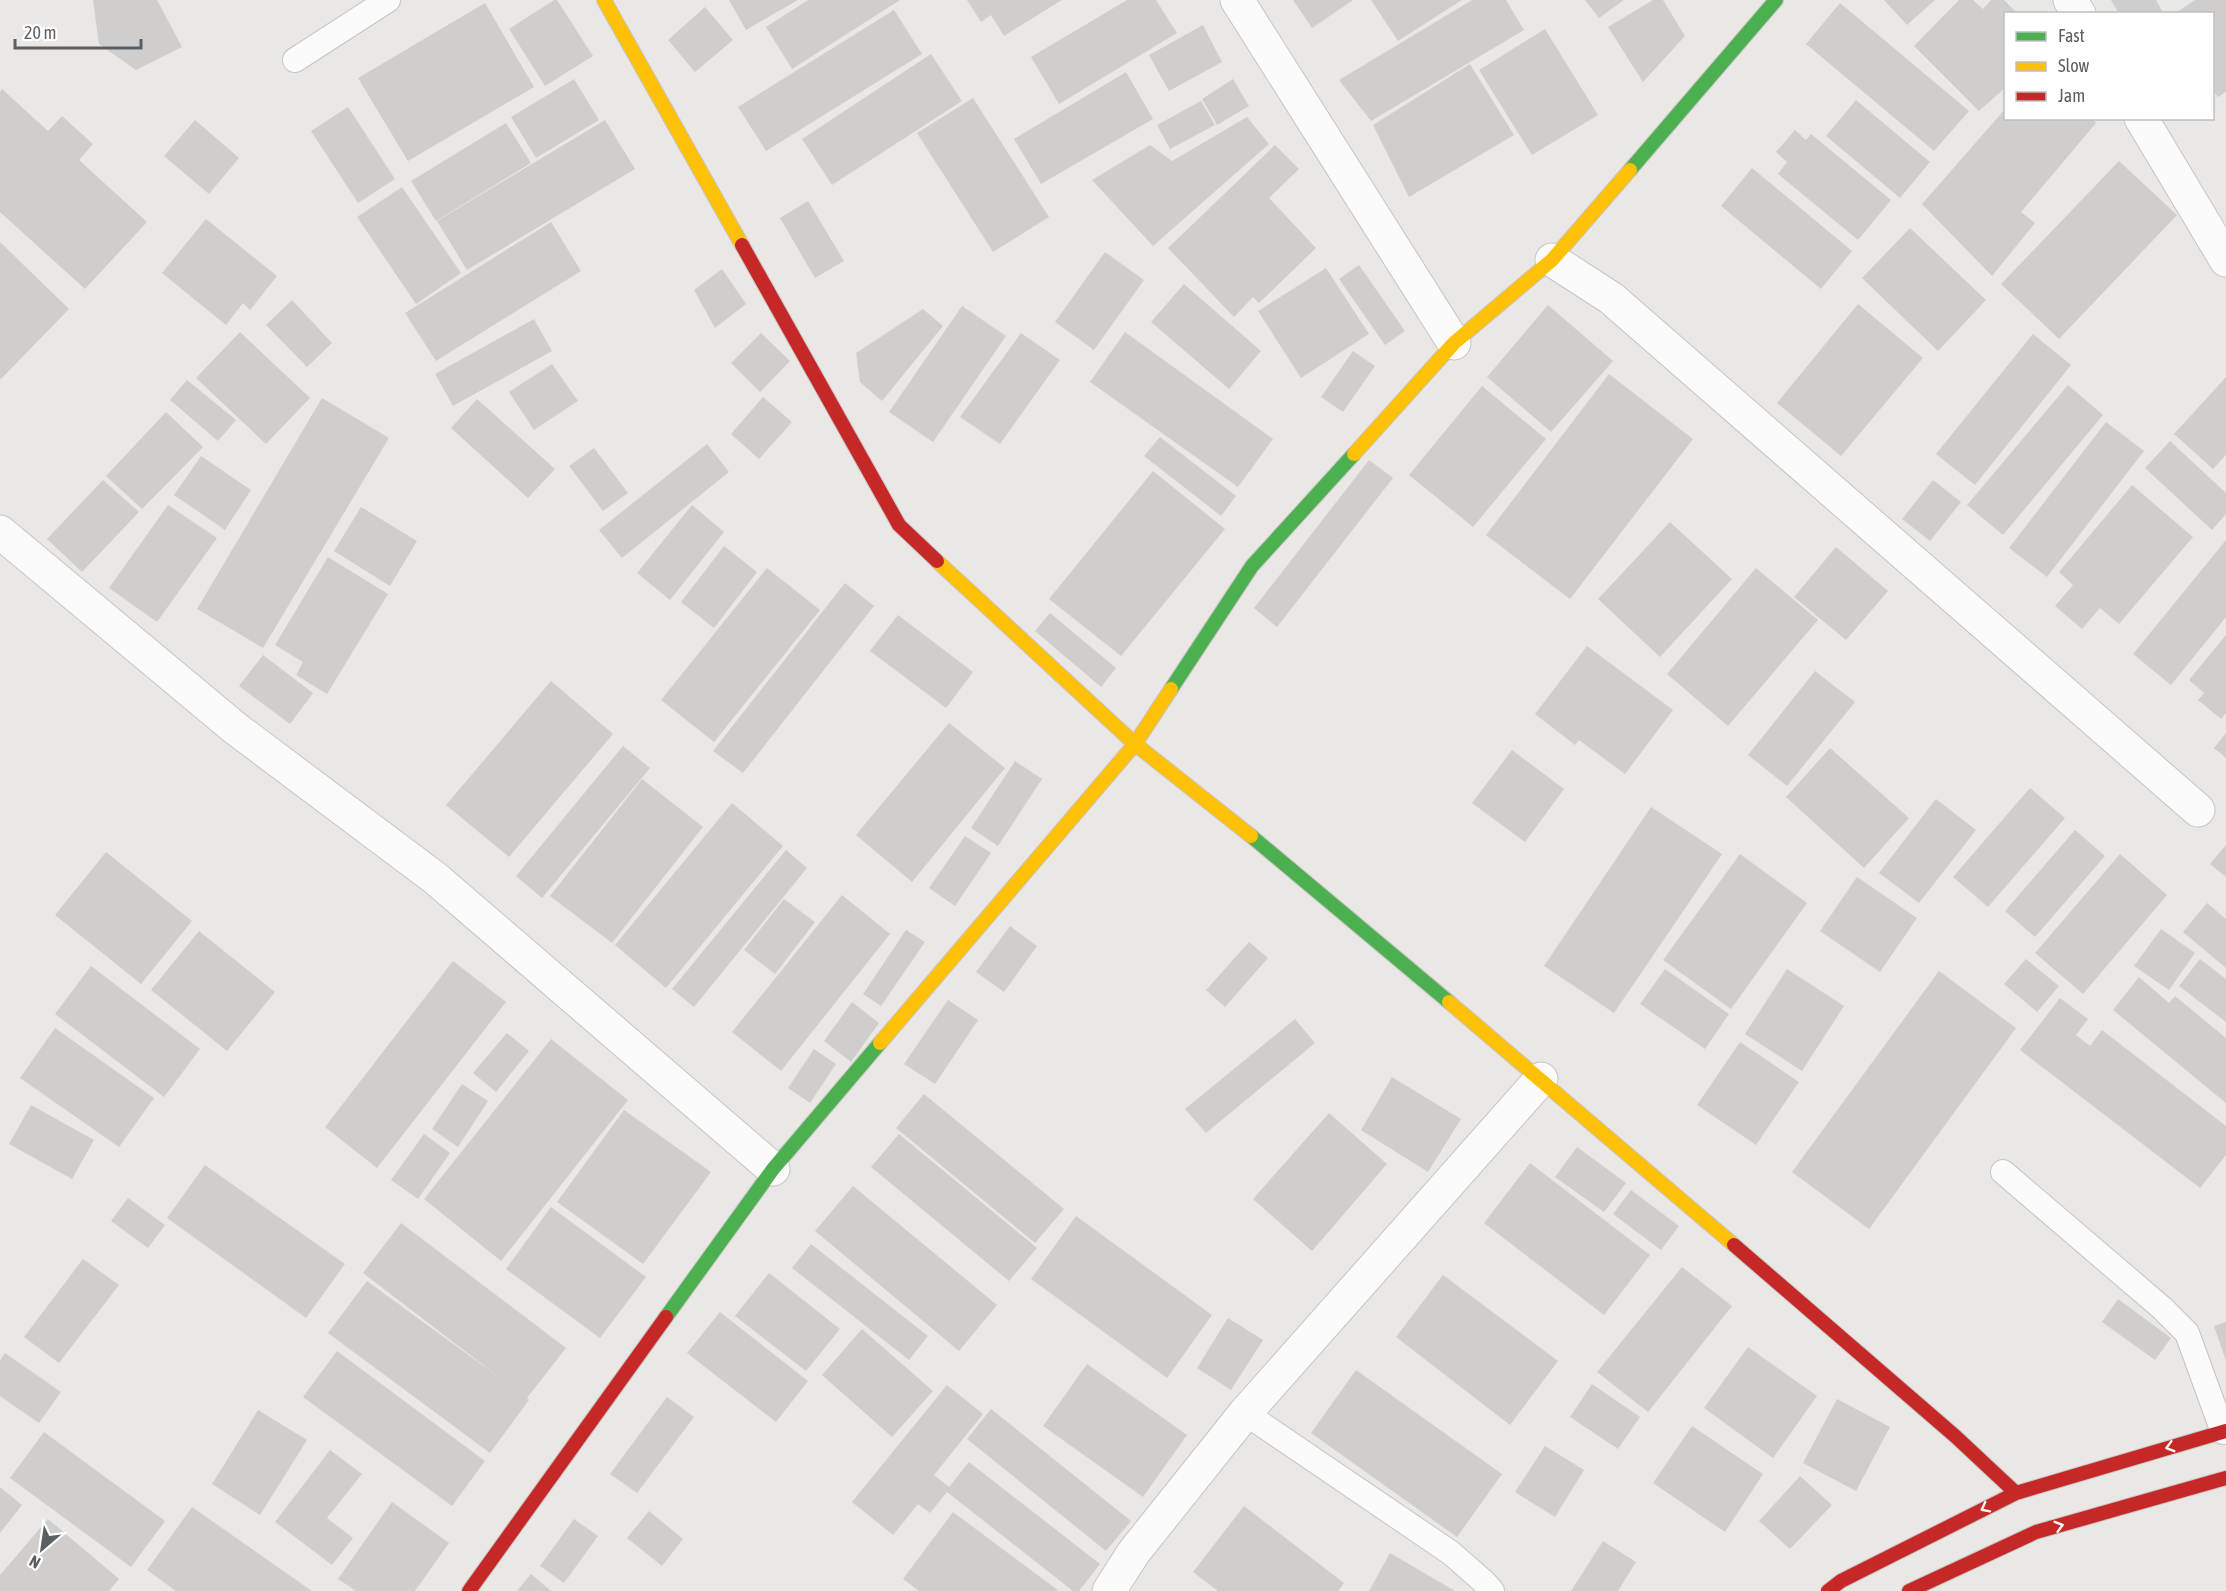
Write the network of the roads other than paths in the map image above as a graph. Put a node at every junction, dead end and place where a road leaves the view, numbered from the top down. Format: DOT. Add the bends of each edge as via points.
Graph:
graph roads {
  1 [pos="388,0"];
  2 [pos="604,0"];
  3 [pos="1237,0"];
  4 [pos="1776,0"];
  5 [pos="295,60"];
  6 [pos="2142,120"];
  7 [pos="1552,260"];
  8 [pos="2226,260"];
  9 [pos="1454,343"];
  10 [pos="0,532"];
  11 [pos="1135,744"];
  12 [pos="2198,810"];
  13 [pos="1541,1079"];
  14 [pos="773,1169"];
  15 [pos="2003,1172"];
  16 [pos="1245,1413"];
  17 [pos="2225,1431"];
  18 [pos="2226,1478"];
  19 [pos="2016,1493"];
  20 [pos="469,1591"];
  21 [pos="1109,1591"];
  22 [pos="1492,1591"];
  23 [pos="1828,1591"];
  24 [pos="1909,1591"];
  1 -- 5 [label="lane"];
  2 -- 11 [label="street" via="899,525"];
  3 -- 9 [label="street"];
  4 -- 7 [label="street"];
  6 -- 8 [label="street"];
  7 -- 9 [label="street"];
  7 -- 12 [label="street" via="1611,298"];
  9 -- 11 [label="street" via="1252,566"];
  10 -- 14 [label="street" via="235,728 435,878"];
  11 -- 13 [label="street"];
  11 -- 14 [label="street"];
  13 -- 16 [label="street"];
  13 -- 19 [label="street"];
  14 -- 20 [label="street"];
  15 -- 17 [label="lane" via="2187,1333"];
  16 -- 21 [label="street" via="1134,1552"];
  16 -- 22 [label="lane" via="1451,1553"];
  17 -- 19 [label="street, one-way"];
  24 -- 18 [label="street, one-way" via="2036,1532"];
  19 -- 23 [label="street, one-way"];
}
